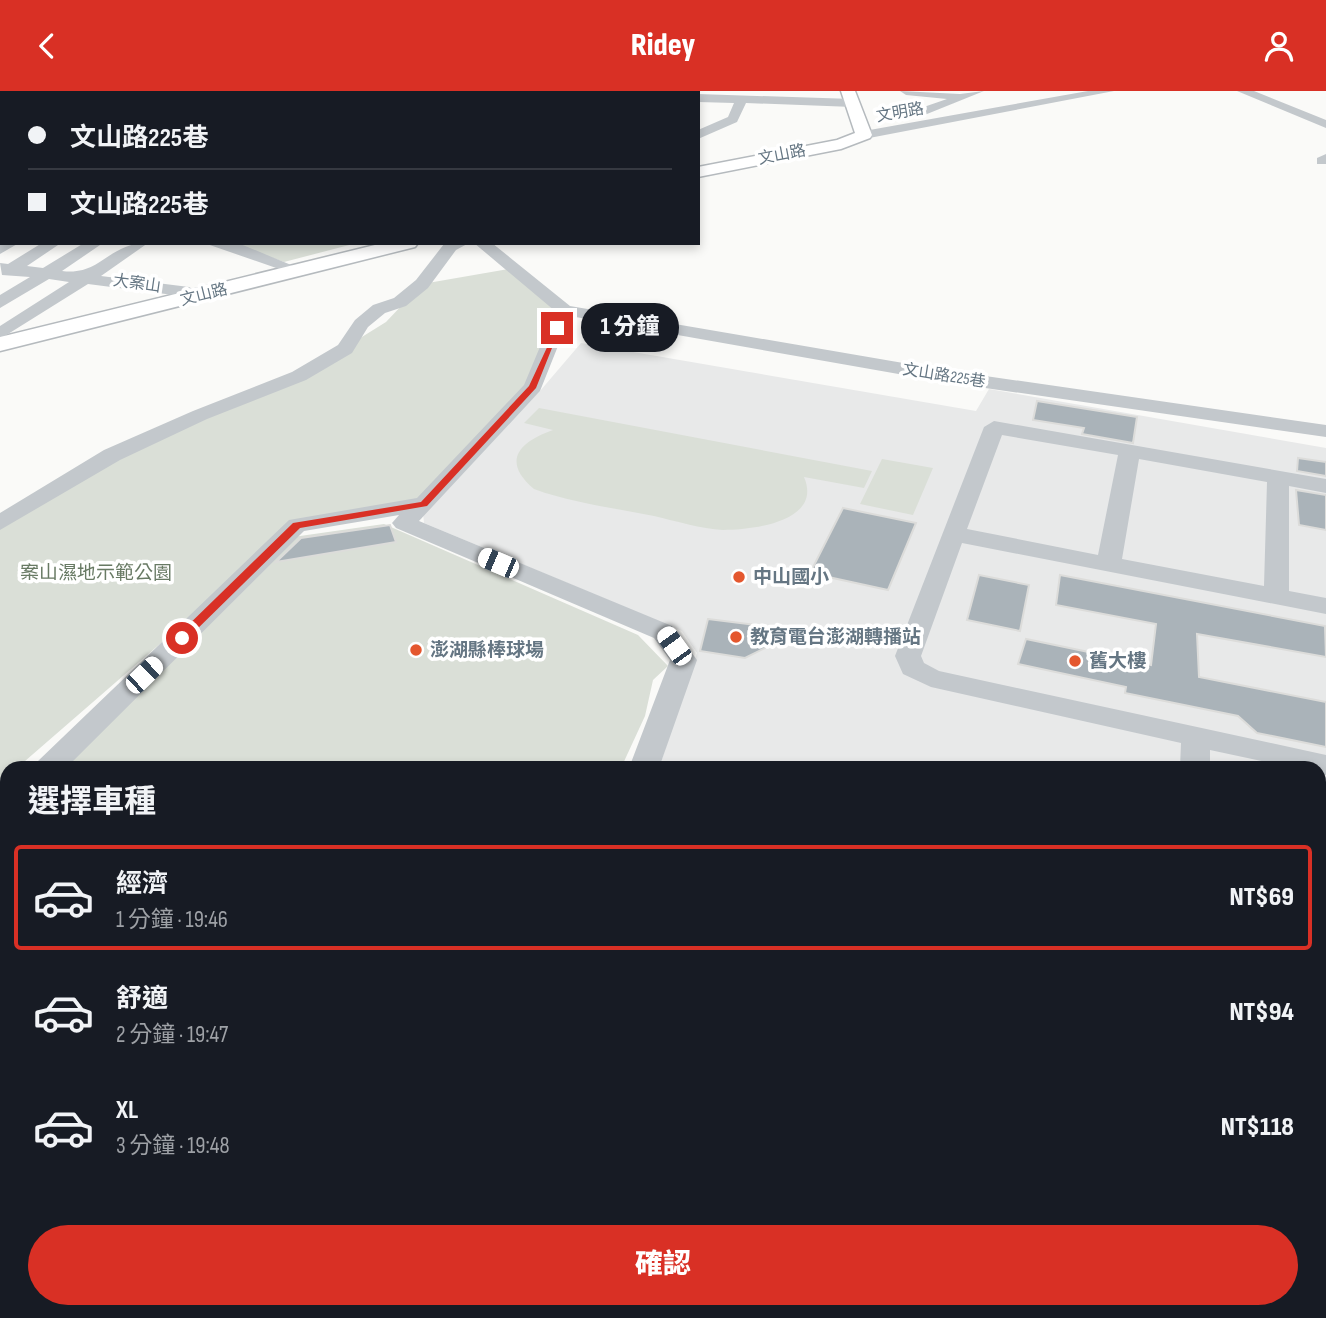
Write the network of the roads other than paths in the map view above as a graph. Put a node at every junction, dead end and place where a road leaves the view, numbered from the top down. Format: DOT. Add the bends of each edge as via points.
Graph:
graph roads {
  1 [pos="906,91"];
  2 [pos="978,91"];
  3 [pos="1108,91"];
  4 [pos="1242,91"];
  5 [pos="962,96"];
  6 [pos="851,97"];
  7 [pos="700,98"];
  8 [pos="741,100"];
  9 [pos="1017,107"];
  10 [pos="1326,124"];
  11 [pos="700,134"];
  12 [pos="864,135"];
  13 [pos="700,170"];
  14 [pos="50,245"];
  15 [pos="92,245"];
  16 [pos="137,245"];
  17 [pos="228,245"];
  18 [pos="393,245"];
  19 [pos="394,245"];
  20 [pos="456,245"];
  21 [pos="484,245"];
  22 [pos="288,267"];
  23 [pos="4,271"];
  24 [pos="48,273"];
  25 [pos="86,278"];
  26 [pos="192,295"];
  27 [pos="0,303"];
  28 [pos="564,310"];
  29 [pos="0,335"];
  30 [pos="0,344"];
  31 [pos="1326,431"];
  32 [pos="1130,451"];
  33 [pos="1278,477"];
  34 [pos="1326,486"];
  35 [pos="424,504"];
  36 [pos="0,523"];
  37 [pos="954,534"];
  38 [pos="1109,562"];
  39 [pos="1276,596"];
  40 [pos="1326,606"];
  41 [pos="1196,737"];
  42 [pos="55,761"];
  43 [pos="647,761"];
  44 [pos="1195,761"];
  45 [pos="1307,761"];
  1 -- 5 [label="street"];
  2 -- 5 [label="street"];
  3 -- 9 [label="street, 文明路"];
  4 -- 10 [label="street"];
  5 -- 9 [label="street"];
  5 -- 12 [label="street"];
  6 -- 8 [label="street"];
  6 -- 12 [label="main road"];
  7 -- 8 [label="street"];
  8 -- 11 [label="street" via="733,119"];
  9 -- 12 [label="street, 文明路"];
  12 -- 13 [label="main road, 文山路" via="841,144"];
  14 -- 23 [label="street"];
  15 -- 24 [label="street"];
  16 -- 25 [label="street, 大案山"];
  17 -- 22 [label="street"];
  18 -- 22 [label="main road, 文山路"];
  19 -- 26 [label="main road, 文山路"];
  20 -- 36 [label="street" via="422,284 361,324 345,349 299,376 112,455"];
  21 -- 28 [label="street, 文山路225巷"];
  22 -- 26 [label="main road, 文山路"];
  23 -- 24 [label="street, 大案山"];
  24 -- 25 [label="street, 大案山"];
  24 -- 27 [label="street"];
  25 -- 26 [label="street, 大案山"];
  25 -- 29 [label="street, 大案山"];
  26 -- 29 [label="main road, 文山路"];
  26 -- 30 [label="main road, 文山路"];
  28 -- 31 [label="street, 文山路225巷" via="722,341 1053,394"];
  28 -- 35 [label="street" via="533,387"];
  32 -- 33 [label="street"];
  32 -- 37 [label="street" via="993,427"];
  32 -- 38 [label="street"];
  33 -- 34 [label="street"];
  33 -- 39 [label="street"];
  35 -- 42 [label="street" via="297,525"];
  35 -- 43 [label="street" via="404,523 663,632 684,660"];
  37 -- 38 [label="street"];
  37 -- 41 [label="street" via="908,656 913,669 931,678"];
  38 -- 39 [label="street"];
  39 -- 40 [label="street"];
  41 -- 44 [label="street"];
  41 -- 45 [label="street"];
}
